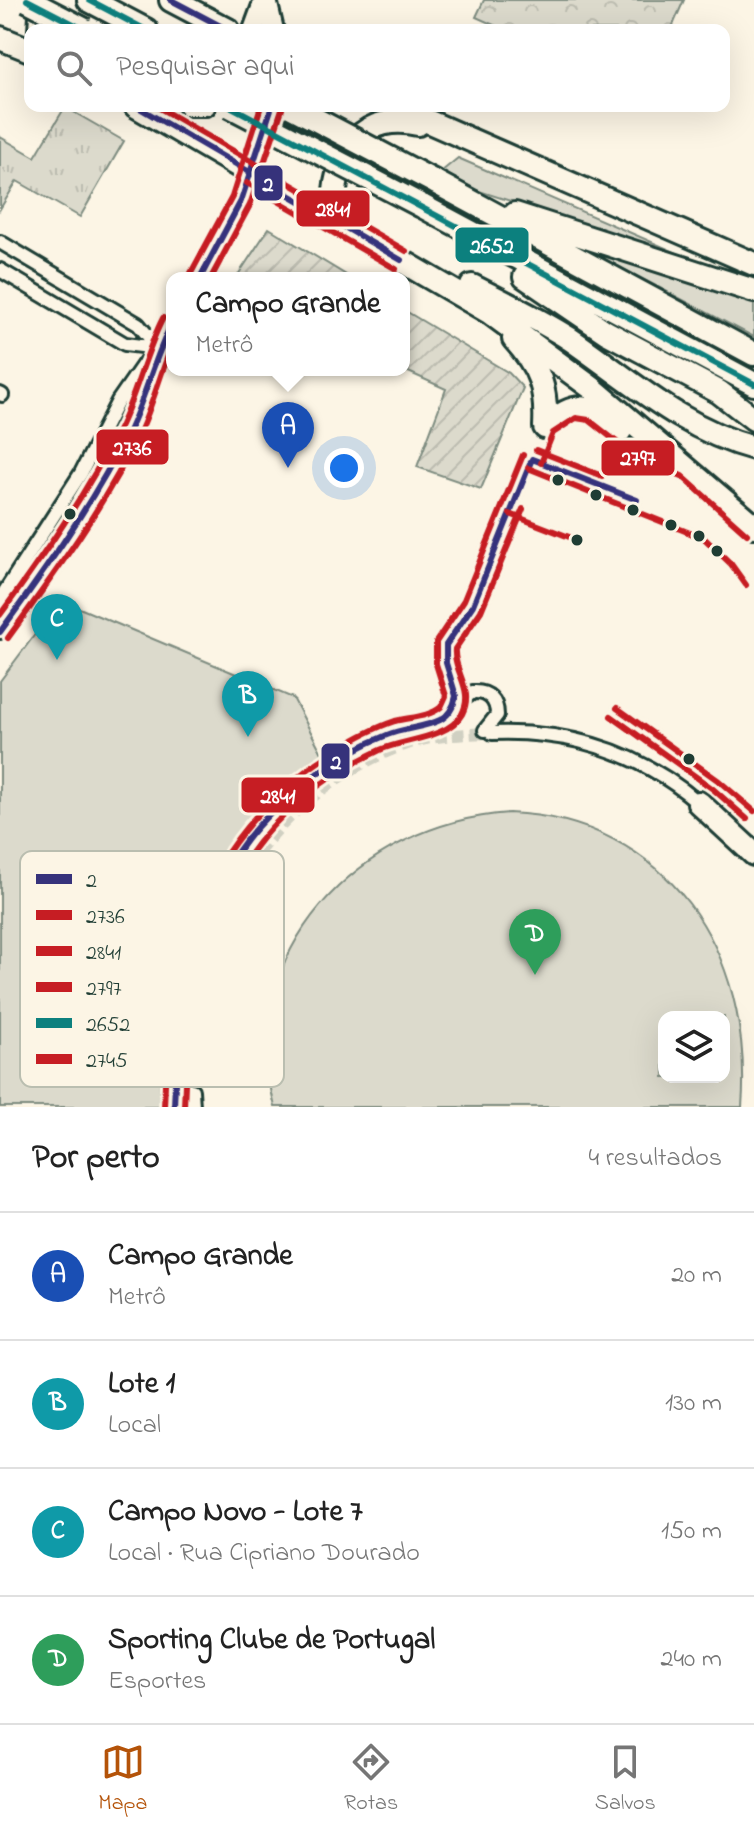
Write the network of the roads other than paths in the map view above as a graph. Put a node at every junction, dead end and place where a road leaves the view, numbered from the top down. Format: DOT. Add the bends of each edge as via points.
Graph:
graph roads {
  1 [pos="27,0"];
  2 [pos="40,0"];
  3 [pos="89,0"];
  4 [pos="171,0"];
  5 [pos="266,0"];
  6 [pos="38,24"];
  7 [pos="73,24"];
  8 [pos="135,24"];
  9 [pos="217,24"];
  10 [pos="256,24"];
  11 [pos="272,24"];
  12 [pos="0,38"];
  13 [pos="24,48"];
  14 [pos="146,112"];
  15 [pos="242,112"];
  16 [pos="270,112"];
  17 [pos="301,112"];
  18 [pos="406,112"];
  19 [pos="443,129"];
  20 [pos="252,174"];
  21 [pos="465,198"];
  22 [pos="335,223"];
  23 [pos="468,232"];
  24 [pos="0,242"];
  25 [pos="401,260"];
  26 [pos="754,264"];
  27 [pos="0,270"];
  28 [pos="203,272"];
  29 [pos="754,291"];
  30 [pos="489,312"];
  31 [pos="166,334"];
  32 [pos="158,348"];
  33 [pos="754,354"];
  34 [pos="754,384"];
  35 [pos="754,419"];
  36 [pos="747,446"];
  37 [pos="687,467"];
  38 [pos="754,526"];
  39 [pos="0,599"];
  40 [pos="0,632"];
  41 [pos="454,706"];
  42 [pos="699,803"];
  43 [pos="754,854"];
  44 [pos="174,1089"];
  45 [pos="192,1090"];
  46 [pos="174,1107"];
  47 [pos="193,1107"];
  1 -- 7 [label="highway, bridge"];
  2 -- 6 [label="main road"];
  3 -- 8 [label="highway"];
  4 -- 9 [label="highway"];
  5 -- 10 [label="main road"];
  5 -- 11 [label="main road"];
  12 -- 13 [label="highway"];
  14 -- 20 [label="highway"];
  15 -- 23 [label="highway, bridge"];
  16 -- 20 [label="main road"];
  17 -- 21 [label="highway, bridge"];
  18 -- 19 [label="highway"];
  19 -- 22 [label="highway" via="388,121 358,137 340,160 332,196"];
  19 -- 26 [label="highway"];
  20 -- 22 [label="highway"];
  20 -- 28 [label="street"];
  21 -- 29 [label="highway"];
  21 -- 33 [label="highway"];
  22 -- 25 [label="highway"];
  23 -- 34 [label="highway"];
  23 -- 35 [label="highway" via="492,255 582,316 719,392"];
  24 -- 32 [label="street" via="138,324"];
  25 -- 30 [label="highway"];
  25 -- 36 [label="highway" via="531,316 682,420"];
  27 -- 32 [label="street" via="125,344"];
  30 -- 37 [label="highway"];
  30 -- 37 [label="highway" via="540,372 545,427 574,408 593,410 641,449"];
  31 -- 32 [label="street"];
  32 -- 39 [label="street" via="118,401 81,473"];
  32 -- 40 [label="street" via="121,445 56,553"];
  37 -- 38 [label="highway"];
  41 -- 42 [label="street" via="473,692 485,693 495,702 497,715 488,732 545,735 616,751 662,774"];
  42 -- 43 [label="highway"];
  44 -- 46 [label="street"];
  45 -- 47 [label="street"];
}
